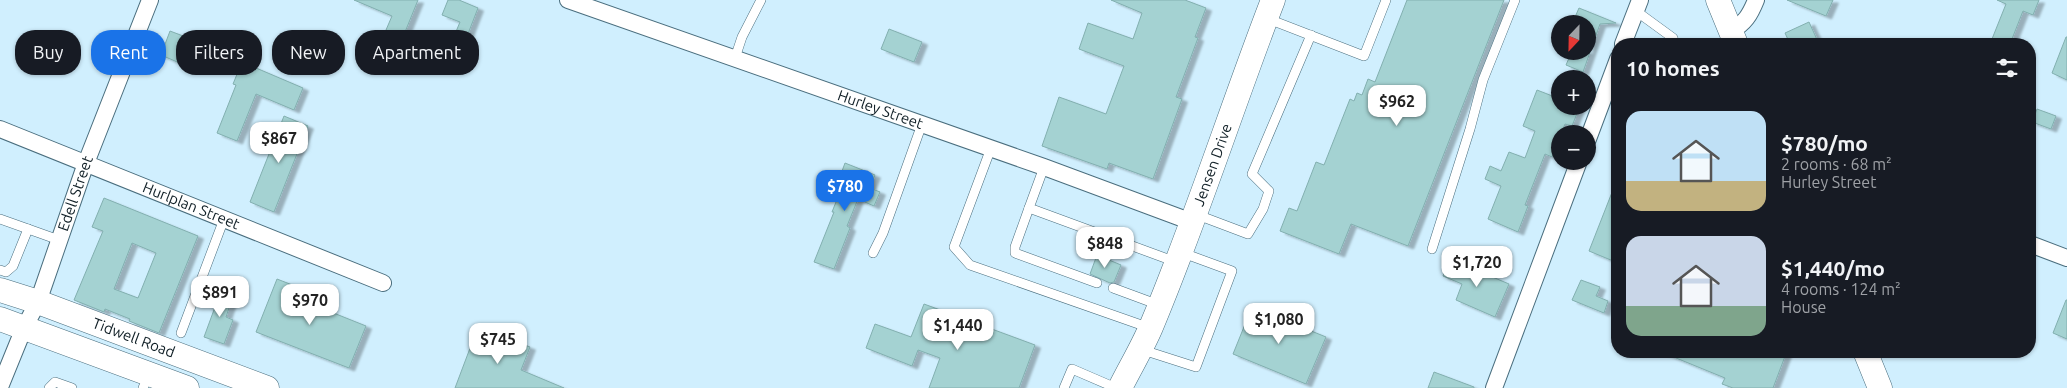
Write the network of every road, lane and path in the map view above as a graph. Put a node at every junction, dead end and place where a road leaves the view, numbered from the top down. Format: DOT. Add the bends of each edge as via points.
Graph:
graph roads {
  1 [pos="150,0"];
  2 [pos="568,0"];
  3 [pos="761,0"];
  4 [pos="1386,0"];
  5 [pos="1515,0"];
  6 [pos="1718,0"];
  7 [pos="1756,0"];
  8 [pos="1638,5"];
  9 [pos="1269,9"];
  10 [pos="1311,35"];
  11 [pos="1625,38"];
  12 [pos="1673,38"];
  13 [pos="1733,38"];
  14 [pos="735,58"];
  15 [pos="1611,78"];
  16 [pos="922,124"];
  17 [pos="1593,125"];
  18 [pos="0,129"];
  19 [pos="992,148"];
  20 [pos="86,163"];
  21 [pos="1044,167"];
  22 [pos="1576,170"];
  23 [pos="1029,208"];
  24 [pos="224,218"];
  25 [pos="1193,218"];
  26 [pos="0,219"];
  27 [pos="28,229"];
  28 [pos="59,240"];
  29 [pos="2036,246"];
  30 [pos="1432,249"];
  31 [pos="873,253"];
  32 [pos="1178,257"];
  33 [pos="2067,258"];
  34 [pos="0,270"];
  35 [pos="383,283"];
  36 [pos="1097,283"];
  37 [pos="1113,288"];
  38 [pos="0,290"];
  39 [pos="38,302"];
  40 [pos="1160,305"];
  41 [pos="0,320"];
  42 [pos="24,328"];
  43 [pos="181,333"];
  44 [pos="1148,340"];
  45 [pos="1868,358"];
  46 [pos="146,381"];
  47 [pos="230,382"];
  48 [pos="1,387"];
  49 [pos="49,388"];
  50 [pos="72,388"];
  51 [pos="187,388"];
  52 [pos="267,388"];
  53 [pos="1064,388"];
  54 [pos="1118,388"];
  55 [pos="1139,388"];
  56 [pos="1494,388"];
  57 [pos="1880,388"];
  1 -- 20 [label="street, Edell Street"];
  2 -- 14 [label="street, Hurley Street"];
  3 -- 14 [label="lane"];
  4 -- 10 [label="lane" via="1364,56"];
  5 -- 30 [label="lane" via="1483,80"];
  6 -- 13 [label="main road"];
  7 -- 13 [label="street" via="1750,15"];
  8 -- 11 [label="street"];
  8 -- 12 [label="lane"];
  9 -- 10 [label="lane"];
  9 -- 25 [label="main road, Jensen Drive"];
  10 -- 25 [label="lane" via="1252,174 1269,191 1263,209 1248,234"];
  14 -- 16 [label="street, Hurley Street"];
  15 -- 17 [label="street"];
  16 -- 19 [label="street, Hurley Street"];
  16 -- 31 [label="lane"];
  18 -- 20 [label="street, Hurlplan Street"];
  19 -- 21 [label="street, Hurley Street"];
  19 -- 44 [label="lane" via="954,246 970,265"];
  20 -- 24 [label="street, Hurlplan Street"];
  20 -- 28 [label="street, Edell Street"];
  21 -- 23 [label="lane"];
  21 -- 25 [label="street, Hurley Street"];
  22 -- 56 [label="street"];
  23 -- 32 [label="lane"];
  23 -- 36 [label="lane" via="1015,247 1016,253"];
  24 -- 35 [label="street, Hurlplan Street"];
  24 -- 43 [label="lane"];
  25 -- 32 [label="main road, Jensen Drive"];
  26 -- 27 [label="lane"];
  27 -- 28 [label="lane"];
  27 -- 34 [label="lane" via="13,266 6,272"];
  28 -- 39 [label="street, Edell Street"];
  29 -- 33 [label="street"];
  32 -- 40 [label="main road, Jensen Drive"];
  32 -- 44 [label="lane" via="1232,271 1196,367"];
  37 -- 40 [label="lane"];
  38 -- 39 [label="main road, Tidwell Road"];
  39 -- 42 [label="street, Edell Street"];
  39 -- 47 [label="main road, Tidwell Road"];
  40 -- 44 [label="main road, Jensen Drive"];
  41 -- 42 [label="main road, Tidwell Road"];
  42 -- 46 [label="main road, Tidwell Road"];
  42 -- 48 [label="street, Edell Street"];
  44 -- 54 [label="main road, Jensen Drive"];
  44 -- 55 [label="main road, Jensen Drive"];
  45 -- 57 [label="main road"];
  46 -- 51 [label="main road, Tidwell Road"];
  47 -- 52 [label="main road, Tidwell Road"];
  49 -- 50 [label="lane" via="56,382"];
  53 -- 54 [label="lane" via="1072,369"];
}
